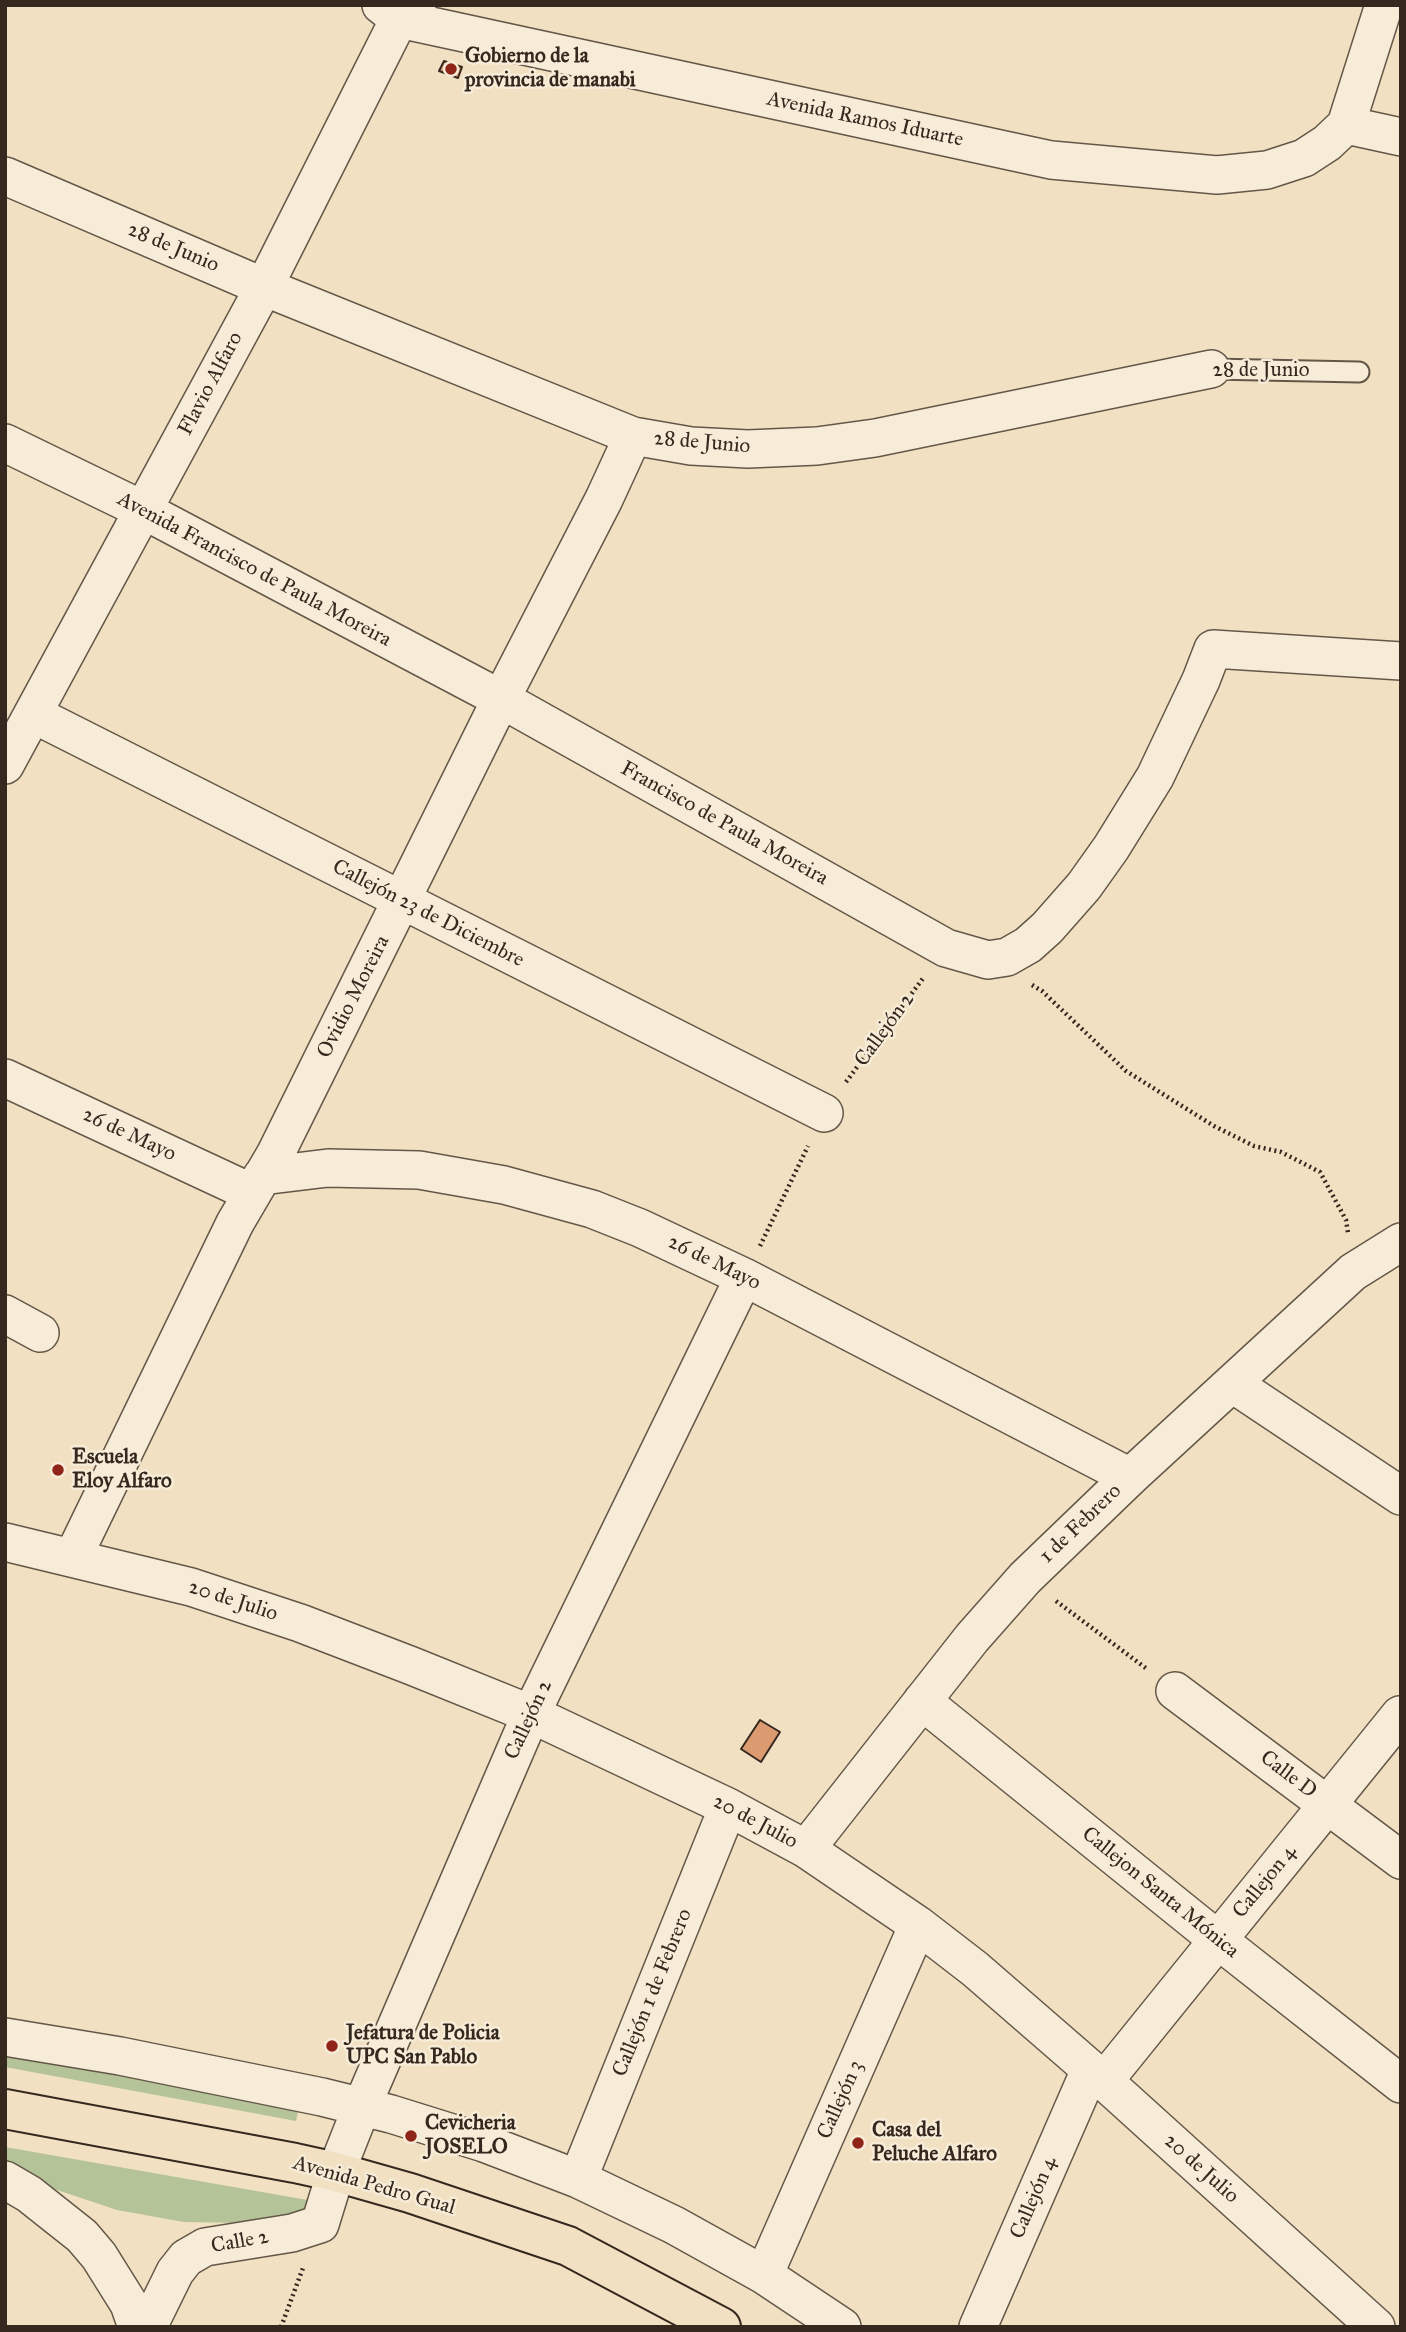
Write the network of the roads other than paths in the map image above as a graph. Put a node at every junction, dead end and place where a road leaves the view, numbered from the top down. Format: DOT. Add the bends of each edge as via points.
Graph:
graph roads {
  1 [pos="1384,5"];
  2 [pos="399,10"];
  3 [pos="1346,125"];
  4 [pos="1401,137"];
  5 [pos="5,176"];
  6 [pos="264,287"];
  7 [pos="1211,369"];
  8 [pos="1359,372"];
  9 [pos="633,436"];
  10 [pos="5,443"];
  11 [pos="143,510"];
  12 [pos="1401,661"];
  13 [pos="501,699"];
  14 [pos="33,714"];
  15 [pos="5,765"];
  16 [pos="402,901"];
  17 [pos="5,1078"];
  18 [pos="824,1113"];
  19 [pos="257,1184"];
  20 [pos="1401,1242"];
  21 [pos="744,1278"];
  22 [pos="5,1314"];
  23 [pos="40,1333"];
  24 [pos="1233,1384"];
  25 [pos="1130,1477"];
  26 [pos="1401,1496"];
  27 [pos="5,1542"];
  28 [pos="73,1557"];
  29 [pos="1175,1691"];
  30 [pos="922,1701"];
  31 [pos="531,1714"];
  32 [pos="1400,1715"];
  33 [pos="1328,1805"];
  34 [pos="728,1807"];
  35 [pos="806,1849"];
  36 [pos="1401,1860"];
  37 [pos="918,1924"];
  38 [pos="1218,1940"];
  39 [pos="5,2037"];
  40 [pos="1097,2076"];
  41 [pos="1401,2084"];
  42 [pos="362,2106"];
  43 [pos="5,2109"];
  44 [pos="336,2172"];
  45 [pos="578,2179"];
  46 [pos="5,2180"];
  47 [pos="764,2275"];
  48 [pos="137,2327"];
  49 [pos="148,2327"];
  50 [pos="721,2327"];
  51 [pos="842,2327"];
  52 [pos="978,2327"];
  53 [pos="1376,2327"];
  1 -- 3 [label="street"];
  2 -- 3 [label="street, Avenida Ramos Iduarte" via="1051,160 1217,174 1267,170 1304,158"];
  2 -- 6 [label="street, Flavio Alfaro"];
  3 -- 4 [label="street"];
  5 -- 6 [label="street, 28 de Junio"];
  6 -- 9 [label="street, 28 de Junio"];
  6 -- 11 [label="street, Flavio Alfaro"];
  7 -- 8 [label="lane, 28 de Junio"];
  7 -- 9 [label="street, 28 de Junio" via="817,446 702,447"];
  9 -- 13 [label="street, Ovidio Moreira"];
  10 -- 11 [label="street, Avenida Francisco de Paula Moreira"];
  11 -- 13 [label="street, Avenida Francisco de Paula Moreira"];
  11 -- 14 [label="street, Flavio Alfaro"];
  12 -- 13 [label="street, Francisco de Paula Moreira" via="1213,649 1169,750 1084,886 1028,944 1007,957 988,960 946,948"];
  13 -- 16 [label="street, Ovidio Moreira"];
  14 -- 15 [label="street, Flavio Alfaro"];
  14 -- 16 [label="street, Callejón 23 de Diciembre"];
  16 -- 18 [label="street, Callejón 23 de Diciembre"];
  16 -- 19 [label="street, Ovidio Moreira"];
  17 -- 19 [label="street, 26 de Mayo"];
  19 -- 21 [label="street, 26 de Mayo" via="328,1168 377,1168 419,1170 504,1185 618,1218"];
  19 -- 28 [label="street, Ovidio Moreira"];
  20 -- 24 [label="street, 1 de Febrero" via="1353,1272"];
  21 -- 25 [label="street, 26 de Mayo"];
  21 -- 31 [label="street, Callejón 2"];
  22 -- 23 [label="street"];
  24 -- 25 [label="street, 1 de Febrero"];
  24 -- 26 [label="street"];
  25 -- 30 [label="street, 1 de Febrero" via="1025,1578"];
  27 -- 28 [label="street, 20 de Julio"];
  28 -- 31 [label="street, 20 de Julio" via="255,1608"];
  29 -- 33 [label="street, Calle D"];
  30 -- 35 [label="street, 1 de Febrero"];
  30 -- 38 [label="street, Callejon Santa Mónica"];
  31 -- 34 [label="street, 20 de Julio"];
  31 -- 42 [label="street, Callejón 2"];
  32 -- 33 [label="street, Callejon 4"];
  33 -- 36 [label="street, Calle D"];
  33 -- 38 [label="street, Callejon 4"];
  34 -- 35 [label="street, 20 de Julio"];
  34 -- 45 [label="street, Callejón 1 de Febrero"];
  35 -- 37 [label="street, 20 de Julio"];
  37 -- 40 [label="street, 20 de Julio"];
  37 -- 47 [label="street, Callejón 3"];
  38 -- 40 [label="street, Callejon 4"];
  38 -- 41 [label="street, Callejon Santa Mónica"];
  39 -- 42 [label="street"];
  40 -- 52 [label="street, Callejón 4"];
  40 -- 53 [label="street, 20 de Julio"];
  42 -- 44 [label="street, Callejón 2"];
  42 -- 45 [label="street" via="484,2143"];
  43 -- 44 [label="highway, Avenida Pedro Gual"];
  44 -- 49 [label="street, Calle 2" via="320,2224 205,2247 186,2258"];
  44 -- 50 [label="highway, Avenida Pedro Gual" via="568,2246"];
  45 -- 47 [label="street"];
  46 -- 48 [label="street" via="29,2193 82,2236 129,2304"];
  47 -- 51 [label="street"];
}
